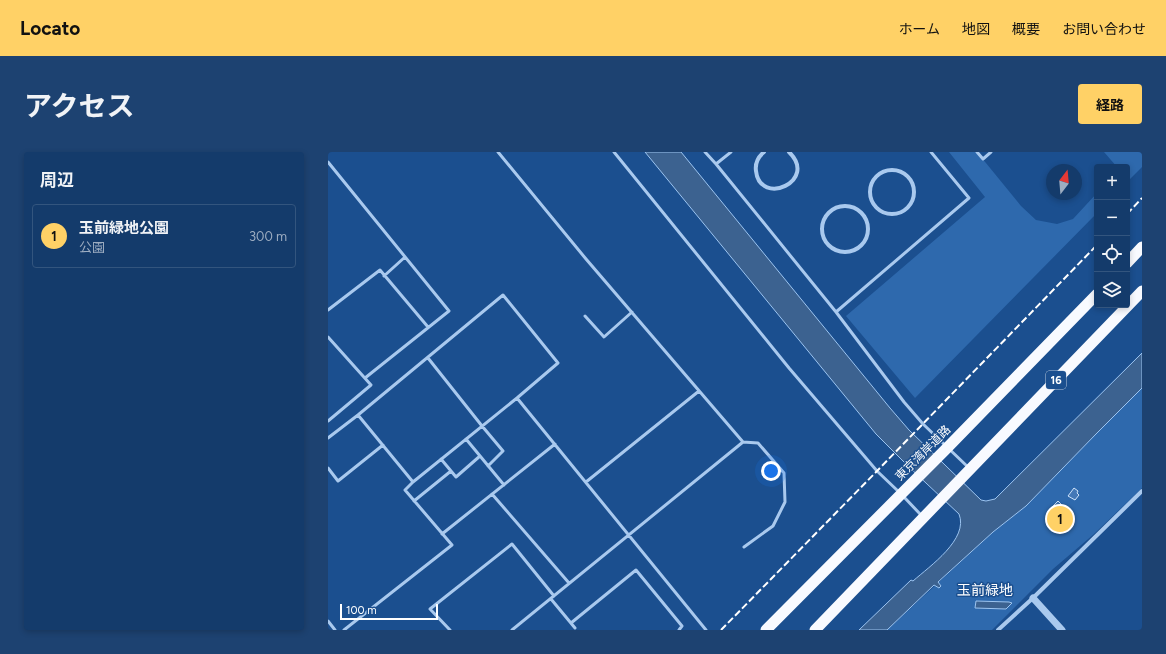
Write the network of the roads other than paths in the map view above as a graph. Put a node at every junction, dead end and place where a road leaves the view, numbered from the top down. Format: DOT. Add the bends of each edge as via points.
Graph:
graph roads {
  1 [pos="498,152"];
  2 [pos="614,152"];
  3 [pos="705,152"];
  4 [pos="731,152"];
  5 [pos="764,152"];
  6 [pos="789,152"];
  7 [pos="931,152"];
  8 [pos="977,152"];
  9 [pos="992,152"];
  10 [pos="328,162"];
  11 [pos="716,164"];
  12 [pos="892,169"];
  13 [pos="844,205"];
  14 [pos="1142,248"];
  15 [pos="405,257"];
  16 [pos="1130,260"];
  17 [pos="384,276"];
  18 [pos="1142,291"];
  19 [pos="1094,297"];
  20 [pos="328,310"];
  21 [pos="632,312"];
  22 [pos="836,312"];
  23 [pos="585,316"];
  24 [pos="428,328"];
  25 [pos="328,337"];
  26 [pos="428,358"];
  27 [pos="365,378"];
  28 [pos="699,391"];
  29 [pos="517,398"];
  30 [pos="358,415"];
  31 [pos="328,421"];
  32 [pos="482,426"];
  33 [pos="328,438"];
  34 [pos="466,439"];
  35 [pos="743,442"];
  36 [pos="555,444"];
  37 [pos="383,445"];
  38 [pos="948,447"];
  39 [pos="480,456"];
  40 [pos="441,459"];
  41 [pos="488,466"];
  42 [pos="328,468"];
  43 [pos="971,469"];
  44 [pos="450,471"];
  45 [pos="413,482"];
  46 [pos="586,482"];
  47 [pos="504,485"];
  48 [pos="1142,491"];
  49 [pos="492,494"];
  50 [pos="900,494"];
  51 [pos="414,501"];
  52 [pos="923,517"];
  53 [pos="442,534"];
  54 [pos="629,535"];
  55 [pos="744,547"];
  56 [pos="569,583"];
  57 [pos="554,596"];
  58 [pos="1033,598"];
  59 [pos="550,599"];
  60 [pos="328,621"];
  61 [pos="571,624"];
  62 [pos="575,628"];
  63 [pos="335,630"];
  64 [pos="344,630"];
  65 [pos="450,630"];
  66 [pos="512,630"];
  67 [pos="679,630"];
  68 [pos="706,630"];
  69 [pos="766,630"];
  70 [pos="814,630"];
  71 [pos="998,630"];
  72 [pos="1062,630"];
  1 -- 21 [label="lane"];
  2 -- 50 [label="lane" via="794,374 877,471"];
  3 -- 11 [label="lane"];
  4 -- 11 [label="lane"];
  5 -- 6 [label="street" via="757,160 756,174 763,184 776,189 783,188 796,176 794,156"];
  7 -- 22 [label="lane" via="968,198"];
  8 -- 9 [label="lane" via="983,159"];
  10 -- 15 [label="lane"];
  11 -- 22 [label="lane"];
  12 -- 12 [label="street" via="906,174 911,180 915,195 907,209 887,214 880,211 871,201 869,194 873,179"];
  13 -- 13 [label="street" via="860,210 868,223 865,241 854,250 846,252 835,250 829,245 824,239 822,227 827,214 833,208"];
  14 -- 16 [label="highway"];
  15 -- 17 [label="lane"];
  15 -- 24 [label="lane" via="449,311"];
  17 -- 20 [label="lane" via="380,270"];
  17 -- 24 [label="lane"];
  18 -- 43 [label="highway, 16"];
  19 -- 38 [label="highway, 東京湾岸道路 / 16"];
  21 -- 23 [label="lane" via="604,337"];
  21 -- 28 [label="lane"];
  22 -- 38 [label="lane" via="904,402"];
  24 -- 27 [label="lane"];
  25 -- 27 [label="lane"];
  26 -- 29 [label="lane" via="503,295 558,363"];
  26 -- 30 [label="lane"];
  26 -- 32 [label="lane"];
  27 -- 31 [label="lane" via="371,385"];
  28 -- 35 [label="lane"];
  28 -- 46 [label="lane"];
  29 -- 32 [label="lane"];
  29 -- 36 [label="lane"];
  30 -- 33 [label="lane"];
  30 -- 37 [label="lane"];
  32 -- 34 [label="lane"];
  32 -- 41 [label="lane" via="503,451"];
  34 -- 39 [label="lane"];
  34 -- 40 [label="lane"];
  35 -- 54 [label="lane"];
  35 -- 55 [label="lane" via="758,443 784,473 785,502 774,526"];
  36 -- 46 [label="lane"];
  36 -- 47 [label="lane"];
  37 -- 42 [label="lane" via="338,481"];
  37 -- 45 [label="lane"];
  38 -- 43 [label="lane"];
  38 -- 50 [label="highway, 東京湾岸道路 / 16"];
  39 -- 41 [label="lane"];
  39 -- 44 [label="lane" via="456,477"];
  40 -- 44 [label="lane"];
  40 -- 45 [label="lane"];
  41 -- 47 [label="lane"];
  43 -- 52 [label="highway, 16"];
  44 -- 51 [label="lane"];
  45 -- 51 [label="lane" via="404,490"];
  46 -- 54 [label="lane"];
  47 -- 49 [label="lane"];
  48 -- 58 [label="street"];
  49 -- 53 [label="lane"];
  49 -- 56 [label="lane"];
  50 -- 52 [label="lane"];
  50 -- 69 [label="highway, 東京湾岸道路 / 16"];
  51 -- 53 [label="lane"];
  52 -- 70 [label="highway, 16"];
  53 -- 64 [label="lane" via="452,545"];
  54 -- 56 [label="lane"];
  54 -- 68 [label="lane"];
  56 -- 57 [label="lane"];
  57 -- 59 [label="lane"];
  57 -- 65 [label="lane" via="512,544 430,609"];
  58 -- 71 [label="street"];
  58 -- 72 [label="street"];
  59 -- 61 [label="lane"];
  59 -- 66 [label="lane"];
  60 -- 63 [label="lane"];
  61 -- 62 [label="lane"];
  61 -- 67 [label="lane" via="636,570 682,626"];
}
